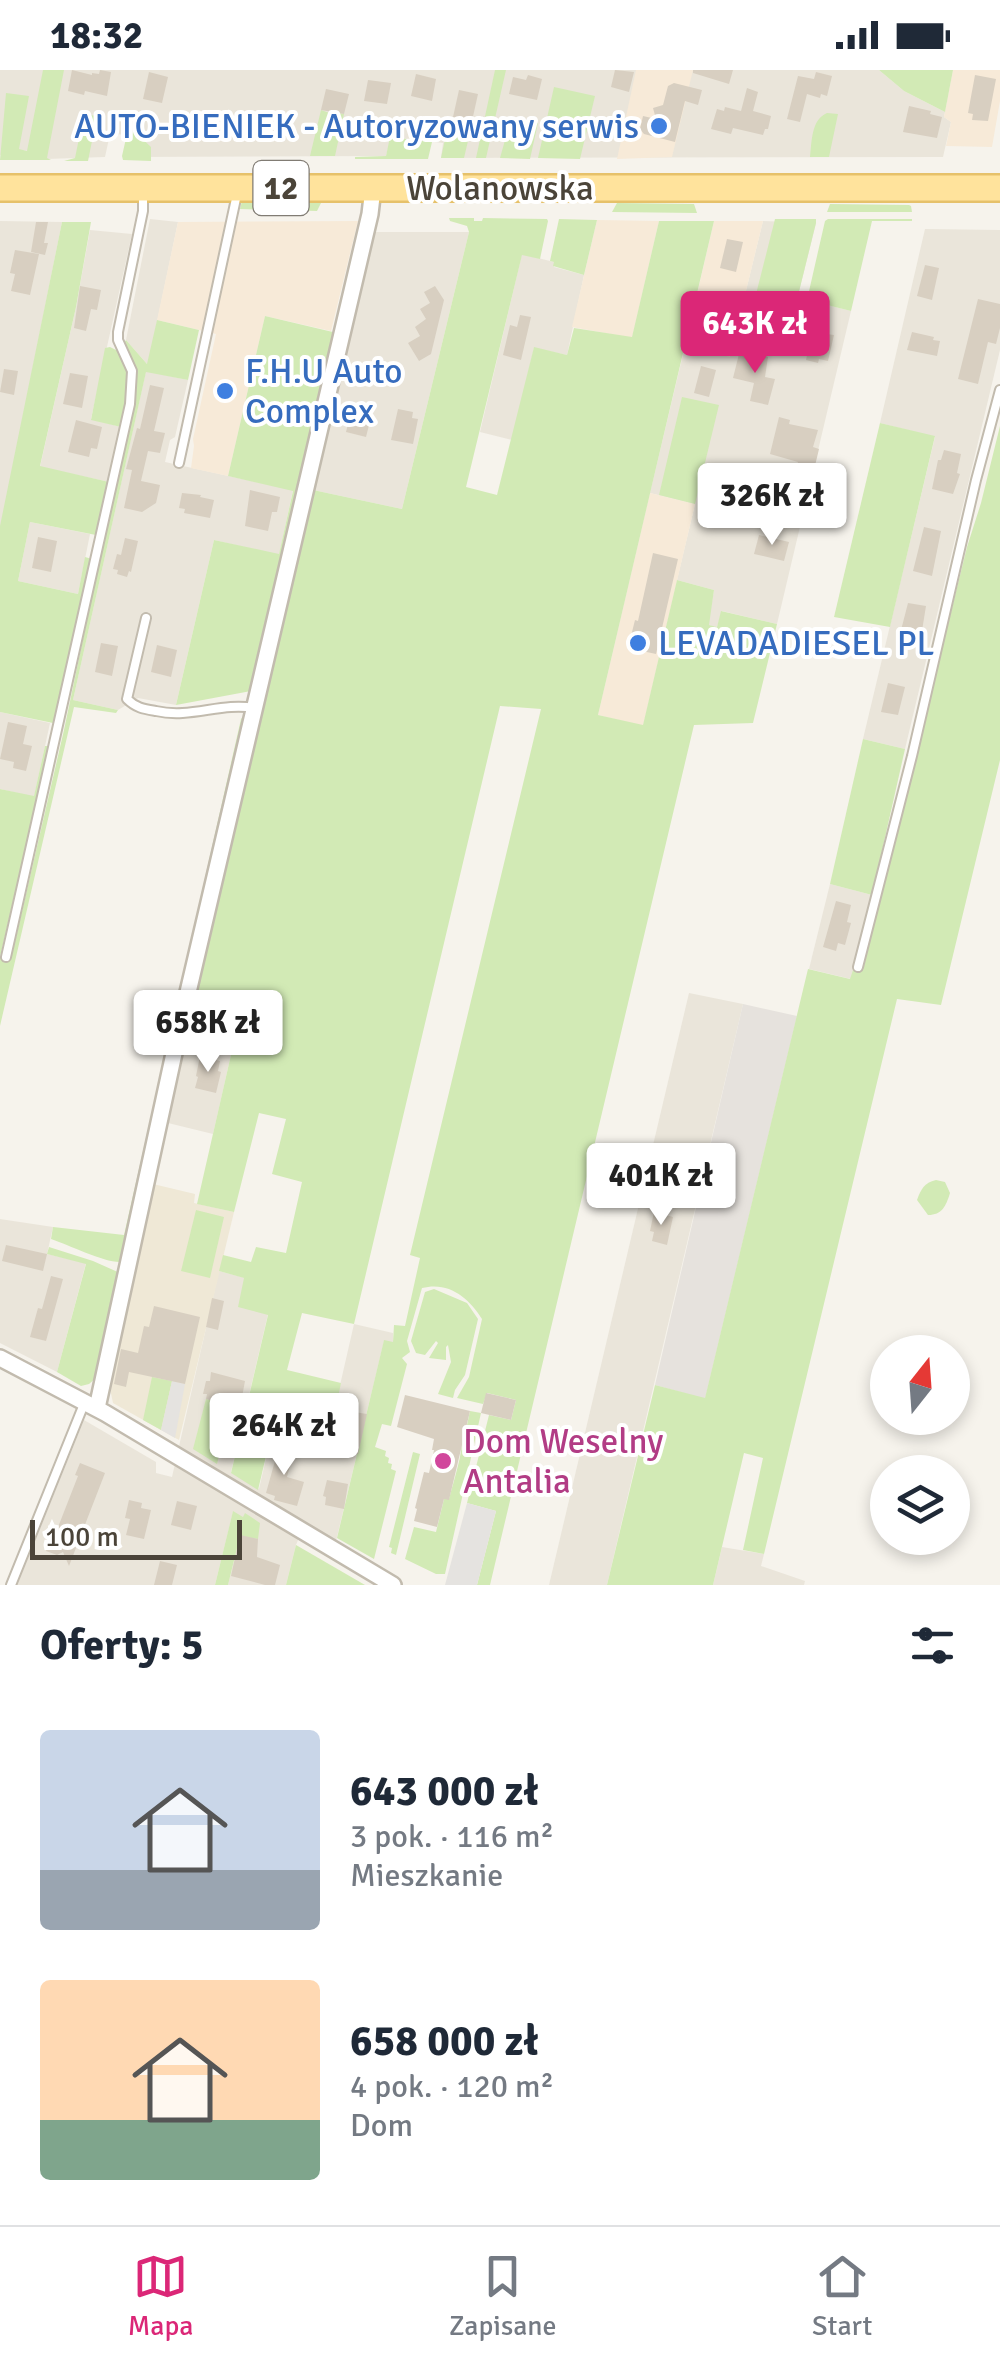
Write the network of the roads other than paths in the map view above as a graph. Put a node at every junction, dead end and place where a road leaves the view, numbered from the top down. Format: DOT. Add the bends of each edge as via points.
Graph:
graph roads {
  1 [pos="0,188"];
  2 [pos="143,188"];
  3 [pos="239,188"];
  4 [pos="373,188"];
  5 [pos="1000,188"];
  6 [pos="1000,390"];
  7 [pos="179,463"];
  8 [pos="146,618"];
  9 [pos="254,708"];
  10 [pos="6,957"];
  11 [pos="858,967"];
  12 [pos="0,1358"];
  13 [pos="91,1404"];
  14 [pos="389,1584"];
  15 [pos="11,1585"];
  1 -- 2 [label="main road, Wolanowska / 12"];
  2 -- 3 [label="main road, Wolanowska / 12"];
  2 -- 10 [label="lane" via="118,332 132,372 130,404"];
  3 -- 4 [label="main road, Wolanowska / 12"];
  3 -- 7 [label="lane"];
  4 -- 5 [label="main road, Wolanowska / 12"];
  4 -- 9 [label="street"];
  6 -- 11 [label="lane"];
  8 -- 9 [label="lane" via="126,699 135,707 173,715"];
  9 -- 13 [label="street"];
  12 -- 13 [label="street"];
  13 -- 14 [label="street"];
  13 -- 15 [label="lane"];
}
